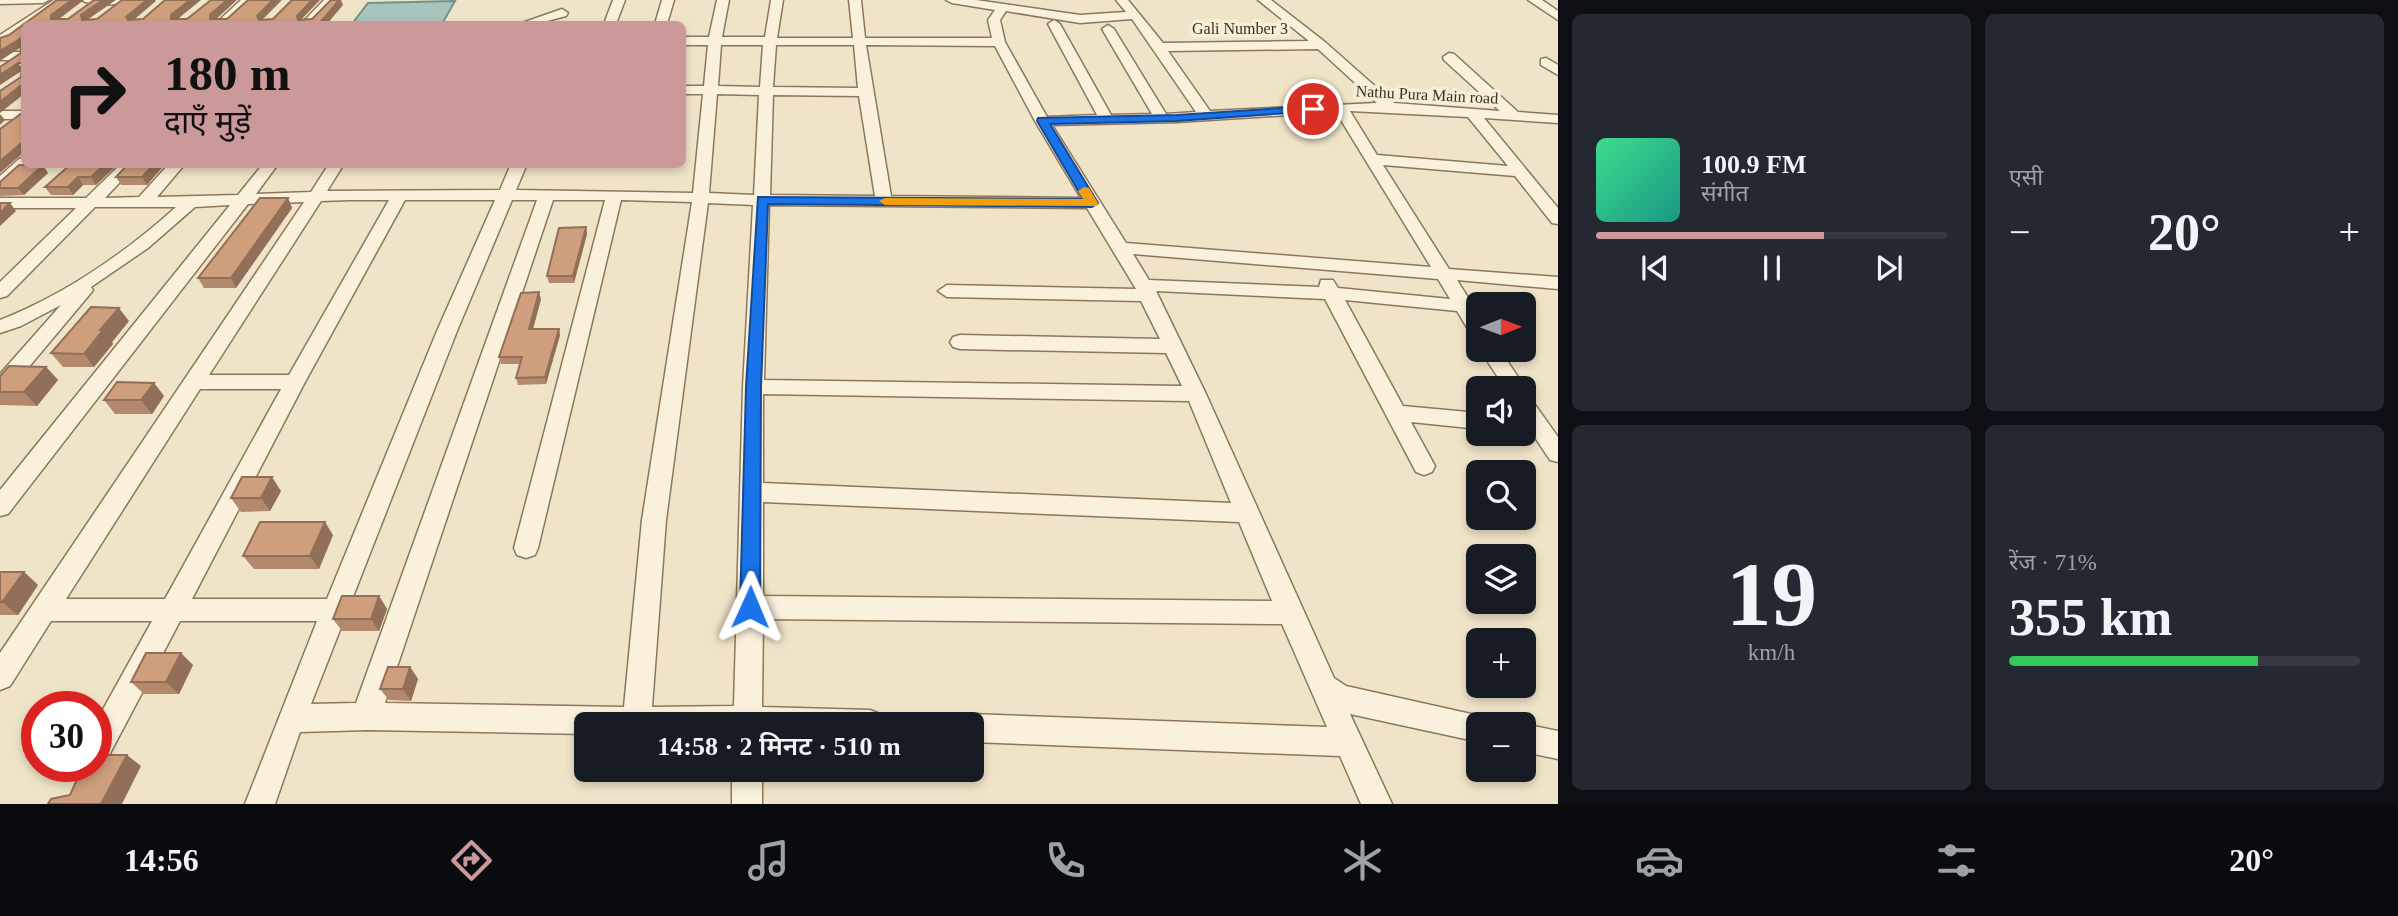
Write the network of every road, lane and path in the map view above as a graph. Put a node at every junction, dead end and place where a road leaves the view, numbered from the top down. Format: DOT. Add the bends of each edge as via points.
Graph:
graph roads {
  1 [pos="21,0"];
  2 [pos="43,0"];
  3 [pos="62,0"];
  4 [pos="96,0"];
  5 [pos="124,0"];
  6 [pos="248,0"];
  7 [pos="330,0"];
  8 [pos="619,0"];
  9 [pos="668,0"];
  10 [pos="723,0"];
  11 [pos="776,0"];
  12 [pos="855,0"];
  13 [pos="952,0"];
  14 [pos="1122,0"];
  15 [pos="1264,0"];
  16 [pos="1534,0"];
  17 [pos="0,1"];
  18 [pos="86,4"];
  19 [pos="1552,9"];
  20 [pos="560,10"];
  21 [pos="1000,11"];
  22 [pos="0,13"];
  23 [pos="103,16"];
  24 [pos="1558,16"];
  25 [pos="1139,19"];
  26 [pos="29,21"];
  27 [pos="224,21"];
  28 [pos="310,21"];
  29 [pos="532,21"];
  30 [pos="611,21"];
  31 [pos="662,21"];
  32 [pos="1055,24"];
  33 [pos="21,26"];
  34 [pos="1108,29"];
  35 [pos="0,40"];
  36 [pos="715,40"];
  37 [pos="771,40"];
  38 [pos="686,41"];
  39 [pos="858,41"];
  40 [pos="999,42"];
  41 [pos="1321,45"];
  42 [pos="1159,47"];
  43 [pos="21,55"];
  44 [pos="0,56"];
  45 [pos="21,56"];
  46 [pos="1449,57"];
  47 [pos="1546,62"];
  48 [pos="0,70"];
  49 [pos="1558,71"];
  50 [pos="686,90"];
  51 [pos="711,90"];
  52 [pos="768,90"];
  53 [pos="865,92"];
  54 [pos="1340,107"];
  55 [pos="1390,107"];
  56 [pos="1472,112"];
  57 [pos="21,115"];
  58 [pos="1206,116"];
  59 [pos="1514,116"];
  60 [pos="1161,118"];
  61 [pos="1558,119"];
  62 [pos="1107,120"];
  63 [pos="4,121"];
  64 [pos="1042,121"];
  65 [pos="1373,159"];
  66 [pos="21,165"];
  67 [pos="126,168"];
  68 [pos="174,168"];
  69 [pos="268,168"];
  70 [pos="334,168"];
  71 [pos="518,168"];
  72 [pos="1520,172"];
  73 [pos="51,183"];
  74 [pos="0,184"];
  75 [pos="316,195"];
  76 [pos="400,195"];
  77 [pos="508,195"];
  78 [pos="614,195"];
  79 [pos="547,197"];
  80 [pos="701,197"];
  81 [pos="245,198"];
  82 [pos="762,200"];
  83 [pos="884,201"];
  84 [pos="0,202"];
  85 [pos="30,202"];
  86 [pos="93,202"];
  87 [pos="144,202"];
  88 [pos="181,202"];
  89 [pos="1092,203"];
  90 [pos="1558,219"];
  91 [pos="1120,248"];
  92 [pos="1316,264"];
  93 [pos="1445,275"];
  94 [pos="92,280"];
  95 [pos="1558,283"];
  96 [pos="947,290"];
  97 [pos="1146,290"];
  98 [pos="0,292"];
  99 [pos="1332,293"];
  100 [pos="1464,306"];
  101 [pos="1466,309"];
  102 [pos="0,327"];
  103 [pos="960,342"];
  104 [pos="1173,346"];
  105 [pos="193,382"];
  106 [pos="295,382"];
  107 [pos="753,387"];
  108 [pos="0,388"];
  109 [pos="1196,394"];
  110 [pos="1396,414"];
  111 [pos="1466,420"];
  112 [pos="1536,430"];
  113 [pos="1558,454"];
  114 [pos="1424,466"];
  115 [pos="752,492"];
  116 [pos="0,507"];
  117 [pos="1247,513"];
  118 [pos="526,548"];
  119 [pos="750,607"];
  120 [pos="45,610"];
  121 [pos="172,610"];
  122 [pos="335,610"];
  123 [pos="1290,613"];
  124 [pos="0,677"];
  125 [pos="1325,688"];
  126 [pos="638,712"];
  127 [pos="748,712"];
  128 [pos="368,716"];
  129 [pos="291,719"];
  130 [pos="574,720"];
  131 [pos="112,721"];
  132 [pos="1466,725"];
  133 [pos="984,728"];
  134 [pos="1536,740"];
  135 [pos="1349,742"];
  136 [pos="1558,745"];
  137 [pos="747,782"];
  138 [pos="260,804"];
  139 [pos="747,804"];
  140 [pos="1377,804"];
  1 -- 2 [label="street"];
  1 -- 17 [label="street"];
  1 -- 22 [label="street"];
  3 -- 26 [label="street"];
  4 -- 5 [label="street"];
  4 -- 18 [label="street"];
  5 -- 23 [label="street"];
  6 -- 27 [label="street"];
  7 -- 28 [label="street"];
  8 -- 30 [label="street"];
  9 -- 31 [label="street"];
  10 -- 36 [label="street"];
  11 -- 37 [label="street"];
  12 -- 39 [label="street"];
  13 -- 21 [label="street"];
  14 -- 25 [label="street"];
  15 -- 41 [label="street"];
  16 -- 19 [label="street"];
  19 -- 24 [label="street"];
  20 -- 29 [label="street"];
  21 -- 25 [label="street"];
  21 -- 40 [label="street" via="994,20"];
  25 -- 42 [label="street"];
  32 -- 62 [label="street"];
  33 -- 35 [label="street"];
  34 -- 60 [label="street"];
  36 -- 37 [label="street"];
  36 -- 38 [label="street"];
  36 -- 51 [label="street"];
  37 -- 39 [label="street"];
  37 -- 52 [label="street"];
  39 -- 40 [label="street"];
  39 -- 53 [label="street"];
  40 -- 64 [label="street"];
  41 -- 42 [label="street, Gali Number 3"];
  41 -- 55 [label="street"];
  42 -- 58 [label="street"];
  43 -- 44 [label="street"];
  45 -- 48 [label="street"];
  46 -- 59 [label="street"];
  47 -- 49 [label="street"];
  50 -- 51 [label="street"];
  51 -- 52 [label="street"];
  51 -- 80 [label="street"];
  52 -- 53 [label="street"];
  52 -- 82 [label="street"];
  53 -- 83 [label="street"];
  54 -- 55 [label="street, Nathu Pura Main road"];
  54 -- 58 [label="street, Nathu Pura Main road"];
  54 -- 65 [label="street"];
  55 -- 56 [label="street, Nathu Pura Main road"];
  56 -- 59 [label="street, Nathu Pura Main road"];
  56 -- 72 [label="street"];
  57 -- 63 [label="street"];
  58 -- 60 [label="street, Nathu Pura Main road"];
  59 -- 61 [label="street, Nathu Pura Main road"];
  60 -- 62 [label="street, Nathu Pura Main road"];
  62 -- 64 [label="street, Nathu Pura Main road"];
  64 -- 89 [label="street"];
  65 -- 72 [label="street"];
  65 -- 93 [label="street"];
  66 -- 74 [label="street"];
  67 -- 86 [label="street"];
  68 -- 87 [label="street"];
  69 -- 81 [label="street"];
  70 -- 75 [label="street"];
  71 -- 77 [label="street"];
  72 -- 90 [label="street"];
  73 -- 85 [label="street"];
  75 -- 76 [label="street"];
  75 -- 81 [label="street"];
  75 -- 105 [label="street"];
  76 -- 77 [label="street"];
  76 -- 106 [label="street"];
  77 -- 79 [label="street"];
  77 -- 122 [label="street" via="447,331"];
  78 -- 79 [label="street"];
  78 -- 80 [label="street"];
  78 -- 118 [label="street"];
  79 -- 128 [label="street"];
  80 -- 82 [label="street"];
  80 -- 126 [label="street" via="654,520"];
  81 -- 88 [label="street"];
  81 -- 116 [label="street"];
  82 -- 83 [label="street"];
  82 -- 107 [label="street"];
  83 -- 89 [label="street"];
  84 -- 85 [label="street"];
  85 -- 86 [label="street"];
  86 -- 87 [label="street"];
  86 -- 98 [label="street"];
  87 -- 88 [label="street"];
  88 -- 94 [label="street" via="141,247"];
  89 -- 91 [label="street"];
  91 -- 92 [label="street"];
  91 -- 97 [label="street"];
  92 -- 93 [label="street"];
  92 -- 99 [label="street"];
  93 -- 95 [label="street"];
  93 -- 100 [label="street"];
  94 -- 102 [label="street"];
  94 -- 108 [label="street"];
  96 -- 97 [label="street"];
  97 -- 99 [label="street"];
  97 -- 104 [label="street"];
  99 -- 100 [label="street"];
  99 -- 110 [label="street"];
  100 -- 101 [label="street"];
  103 -- 104 [label="street"];
  104 -- 109 [label="street"];
  105 -- 106 [label="street"];
  105 -- 120 [label="street"];
  106 -- 121 [label="street"];
  107 -- 109 [label="street"];
  107 -- 115 [label="street"];
  109 -- 117 [label="street"];
  110 -- 111 [label="street"];
  110 -- 114 [label="street"];
  112 -- 113 [label="street"];
  115 -- 117 [label="street"];
  115 -- 119 [label="street"];
  117 -- 123 [label="street"];
  119 -- 123 [label="street"];
  119 -- 127 [label="street"];
  120 -- 121 [label="street"];
  120 -- 124 [label="street"];
  121 -- 122 [label="street"];
  121 -- 131 [label="street"];
  122 -- 129 [label="street"];
  123 -- 125 [label="street"];
  125 -- 132 [label="street" via="1340,698"];
  125 -- 135 [label="street"];
  128 -- 129 [label="street"];
  128 -- 130 [label="street"];
  129 -- 138 [label="street"];
  133 -- 135 [label="street"];
  134 -- 136 [label="street"];
  135 -- 140 [label="street"];
  137 -- 139 [label="street"];
}
